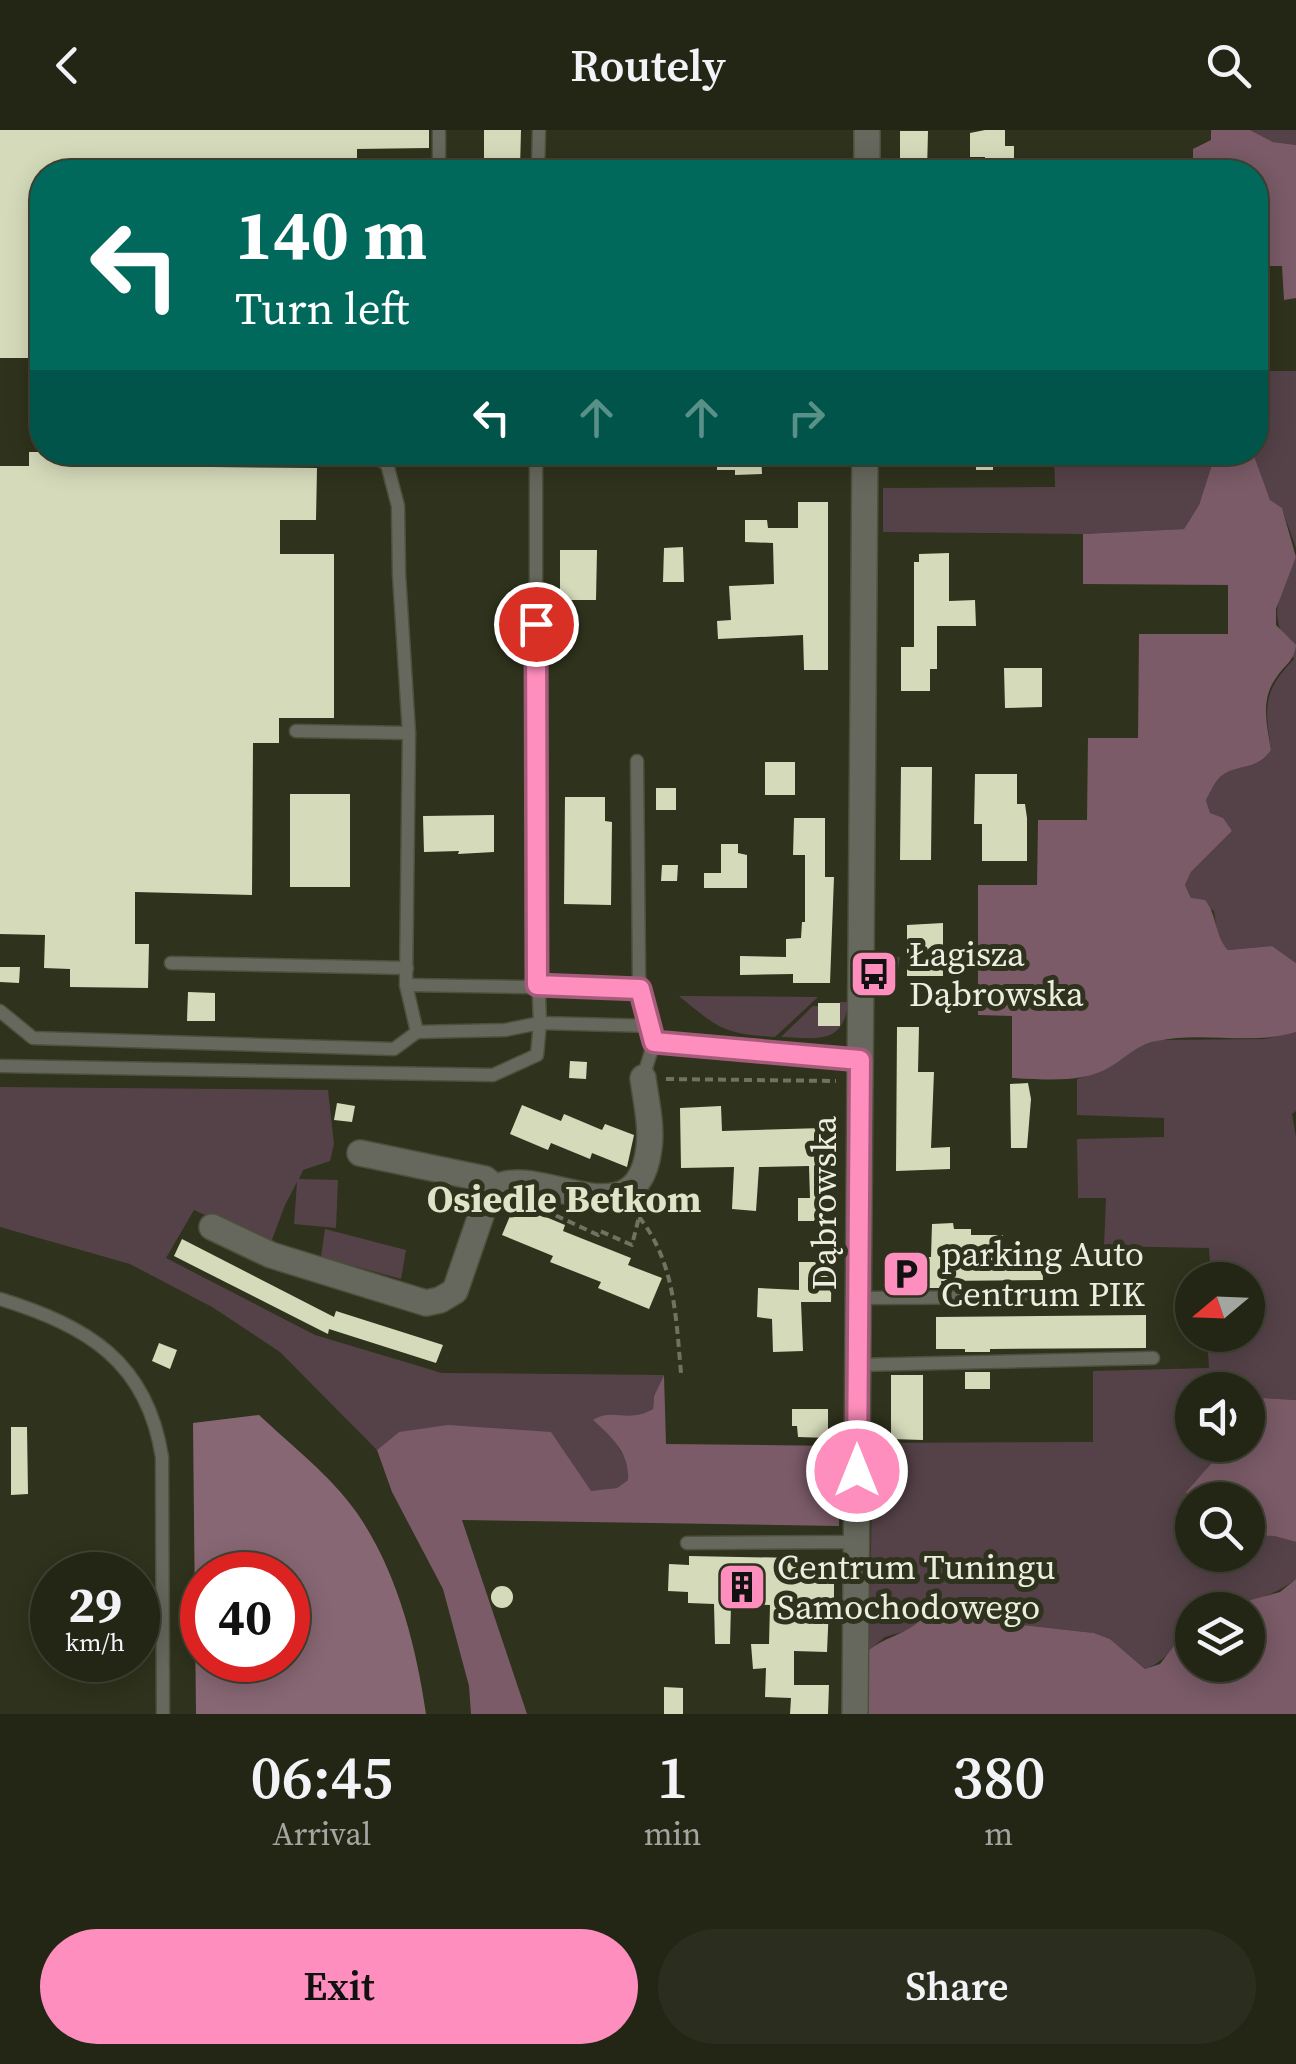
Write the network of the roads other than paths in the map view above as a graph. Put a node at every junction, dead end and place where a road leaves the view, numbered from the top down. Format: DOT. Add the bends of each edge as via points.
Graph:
graph roads {
  1 [pos="439,130"];
  2 [pos="539,130"];
  3 [pos="867,130"];
  4 [pos="438,160"];
  5 [pos="538,160"];
  6 [pos="867,160"];
  7 [pos="387,465"];
  8 [pos="536,465"];
  9 [pos="865,465"];
  10 [pos="296,731"];
  11 [pos="409,733"];
  12 [pos="637,761"];
  13 [pos="170,963"];
  14 [pos="407,968"];
  15 [pos="406,985"];
  16 [pos="537,985"];
  17 [pos="640,989"];
  18 [pos="0,1011"];
  19 [pos="540,1023"];
  20 [pos="652,1026"];
  21 [pos="417,1032"];
  22 [pos="654,1042"];
  23 [pos="860,1060"];
  24 [pos="0,1066"];
  25 [pos="642,1078"];
  26 [pos="360,1153"];
  27 [pos="496,1188"];
  28 [pos="212,1227"];
  29 [pos="1042,1297"];
  30 [pos="858,1298"];
  31 [pos="0,1299"];
  32 [pos="1153,1358"];
  33 [pos="858,1365"];
  34 [pos="856,1542"];
  35 [pos="688,1544"];
  36 [pos="163,1714"];
  37 [pos="856,1714"];
  1 -- 4 [label="lane"];
  2 -- 5 [label="lane"];
  3 -- 6 [label="street"];
  7 -- 11 [label="lane" via="398,506"];
  8 -- 16 [label="lane"];
  9 -- 23 [label="street, Dąbrowska"];
  10 -- 11 [label="lane"];
  11 -- 14 [label="lane"];
  12 -- 17 [label="lane"];
  13 -- 14 [label="lane"];
  14 -- 15 [label="lane"];
  15 -- 16 [label="lane"];
  15 -- 21 [label="lane"];
  16 -- 17 [label="lane"];
  16 -- 19 [label="lane"];
  17 -- 20 [label="lane"];
  18 -- 21 [label="lane" via="33,1038 394,1049"];
  19 -- 20 [label="lane"];
  19 -- 21 [label="lane"];
  19 -- 24 [label="lane" via="538,1055 493,1075"];
  20 -- 22 [label="lane"];
  22 -- 23 [label="lane"];
  22 -- 25 [label="lane"];
  23 -- 30 [label="street, Dąbrowska"];
  25 -- 27 [label="street" via="649,1150 632,1186 603,1198 518,1184"];
  26 -- 27 [label="street" via="485,1178"];
  27 -- 28 [label="street" via="455,1290 426,1303 271,1255"];
  29 -- 30 [label="lane"];
  30 -- 33 [label="street, Dąbrowska"];
  31 -- 36 [label="lane" via="84,1332 112,1353 137,1382 157,1424"];
  32 -- 33 [label="lane"];
  33 -- 34 [label="street, Dąbrowska"];
  34 -- 35 [label="lane"];
  34 -- 37 [label="street, Dąbrowska"];
}
